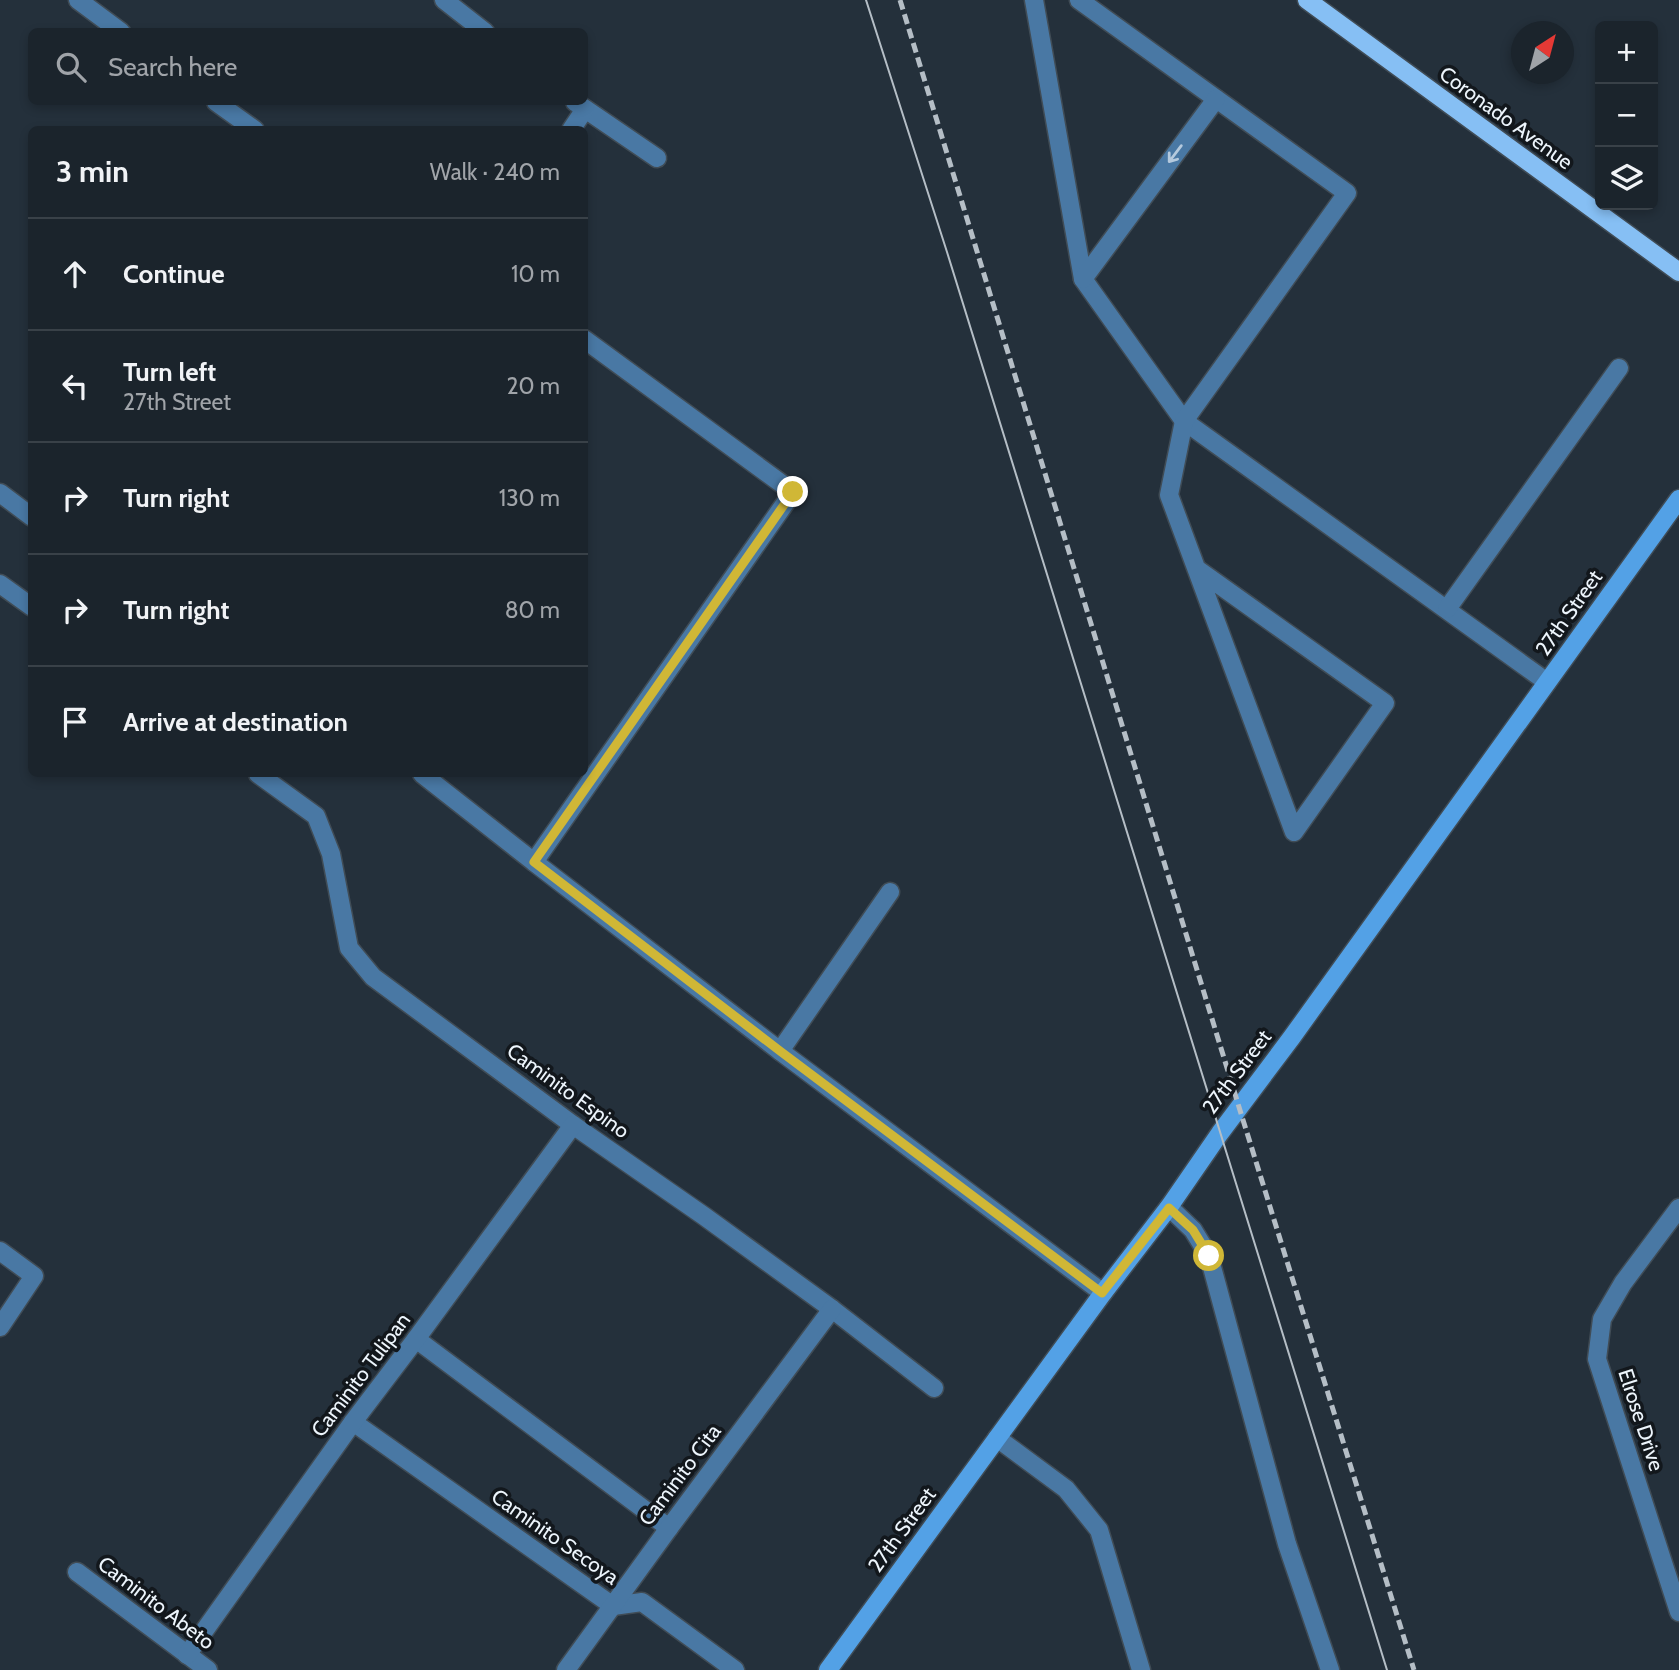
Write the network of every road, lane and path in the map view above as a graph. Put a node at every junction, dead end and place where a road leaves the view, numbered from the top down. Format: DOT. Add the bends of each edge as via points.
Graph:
graph roads {
  1 [pos="78,0"];
  2 [pos="444,0"];
  3 [pos="1034,0"];
  4 [pos="1079,0"];
  5 [pos="1307,0"];
  6 [pos="116,28"];
  7 [pos="480,28"];
  8 [pos="1216,99"];
  9 [pos="220,105"];
  10 [pos="580,105"];
  11 [pos="249,126"];
  12 [pos="572,126"];
  13 [pos="657,158"];
  14 [pos="1679,272"];
  15 [pos="1083,279"];
  16 [pos="588,342"];
  17 [pos="1619,368"];
  18 [pos="1184,421"];
  19 [pos="0,493"];
  20 [pos="1679,499"];
  21 [pos="28,514"];
  22 [pos="1197,569"];
  23 [pos="0,584"];
  24 [pos="28,604"];
  25 [pos="1447,609"];
  26 [pos="1548,682"];
  27 [pos="262,777"];
  28 [pos="426,777"];
  29 [pos="534,862"];
  30 [pos="890,892"];
  31 [pos="780,1051"];
  32 [pos="573,1125"];
  33 [pos="1169,1208"];
  34 [pos="1679,1208"];
  35 [pos="0,1251"];
  36 [pos="1102,1293"];
  37 [pos="832,1309"];
  38 [pos="0,1327"];
  39 [pos="416,1339"];
  40 [pos="934,1388"];
  41 [pos="353,1422"];
  42 [pos="997,1438"];
  43 [pos="669,1528"];
  44 [pos="77,1572"];
  45 [pos="613,1606"];
  46 [pos="1679,1612"];
  47 [pos="187,1655"];
  48 [pos="208,1670"];
  49 [pos="566,1670"];
  50 [pos="736,1670"];
  51 [pos="828,1670"];
  52 [pos="1142,1670"];
  53 [pos="1330,1670"];
  1 -- 6 [label="street"];
  2 -- 7 [label="street"];
  3 -- 15 [label="street"];
  4 -- 8 [label="street"];
  5 -- 14 [label="main road, Coronado Avenue"];
  8 -- 15 [label="street, one-way"];
  8 -- 18 [label="street" via="1347,193"];
  9 -- 11 [label="street"];
  10 -- 12 [label="street"];
  10 -- 13 [label="street"];
  15 -- 18 [label="street"];
  16 -- 29 [label="street" via="793,492"];
  17 -- 25 [label="street"];
  18 -- 22 [label="street" via="1169,495"];
  18 -- 25 [label="street"];
  19 -- 21 [label="street"];
  20 -- 26 [label="street, 27th Street"];
  22 -- 22 [label="street" via="1266,757 1294,832 1385,703"];
  23 -- 24 [label="street"];
  25 -- 26 [label="street"];
  26 -- 33 [label="street, 27th Street"];
  27 -- 32 [label="street, Caminito Espino" via="316,816 331,854 349,948 373,977"];
  28 -- 29 [label="street"];
  29 -- 31 [label="street"];
  30 -- 31 [label="street"];
  31 -- 36 [label="street"];
  32 -- 37 [label="street, Caminito Espino"];
  32 -- 39 [label="street, Caminito Tulipan"];
  33 -- 36 [label="street, 27th Street"];
  33 -- 53 [label="street" via="1193,1230 1209,1256 1287,1544"];
  34 -- 46 [label="street, Elrose Drive" via="1602,1319 1597,1359"];
  35 -- 38 [label="street" via="34,1276"];
  36 -- 42 [label="street, 27th Street"];
  37 -- 40 [label="street, Caminito Espino"];
  37 -- 43 [label="street, Caminito Cita"];
  39 -- 41 [label="street, Caminito Tulipan"];
  39 -- 43 [label="street"];
  41 -- 45 [label="street, Caminito Secoya"];
  41 -- 47 [label="street, Caminito Tulipan"];
  42 -- 51 [label="street, 27th Street"];
  42 -- 52 [label="street" via="1066,1489 1099,1530"];
  43 -- 45 [label="street, Caminito Cita"];
  44 -- 47 [label="street, Caminito Abeto"];
  45 -- 49 [label="street, Caminito Cita"];
  45 -- 50 [label="street, Caminito Secoya" via="642,1602"];
  47 -- 48 [label="street, Caminito Abeto"];
}
